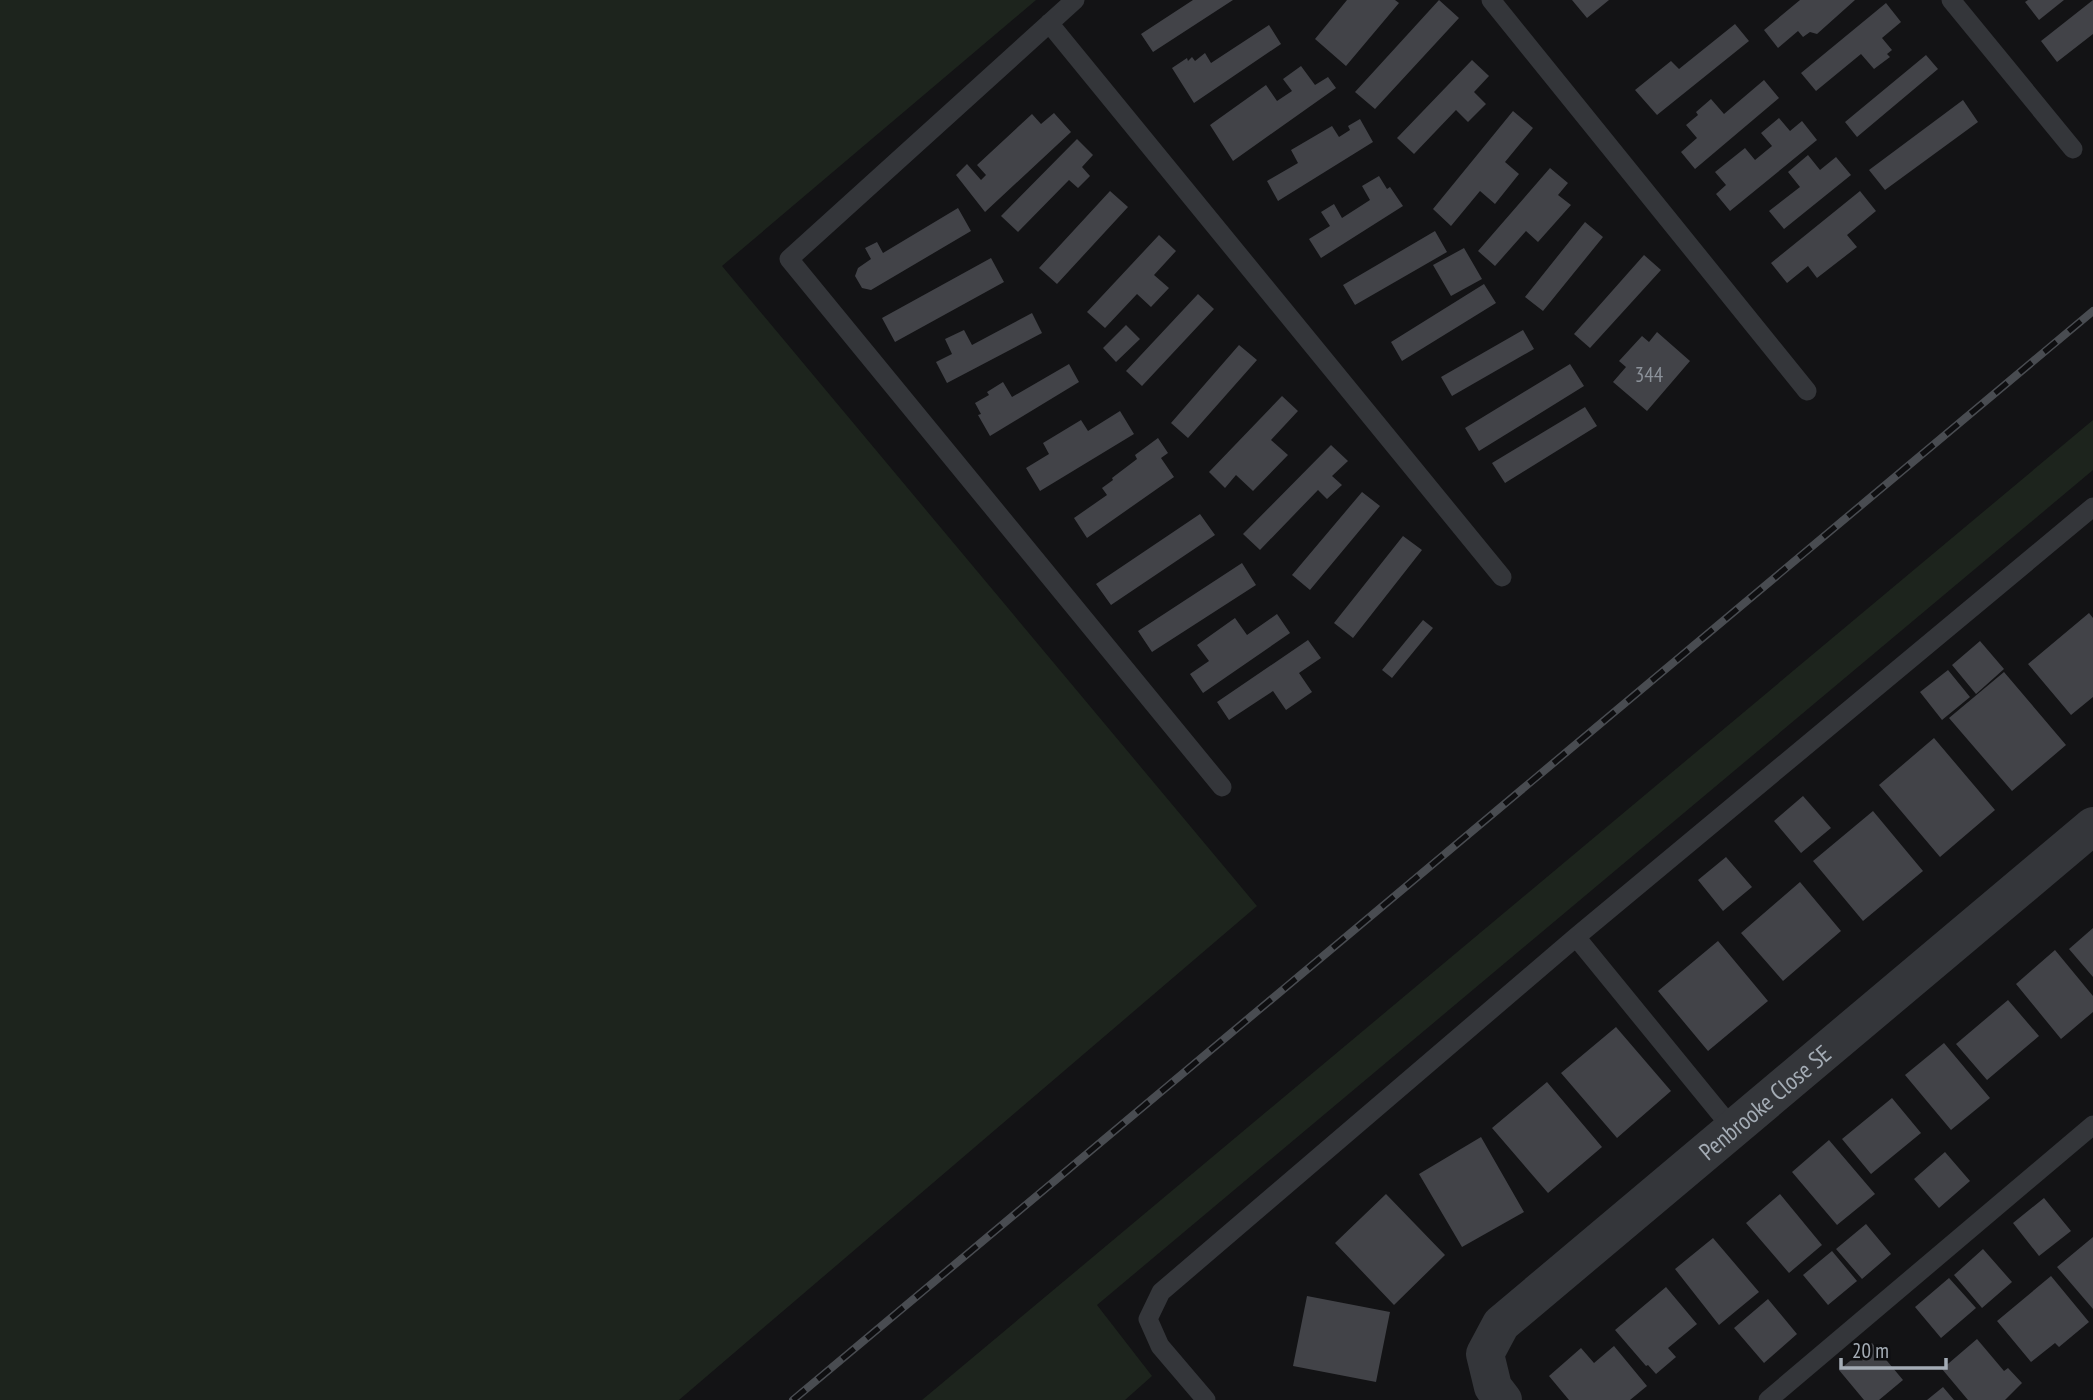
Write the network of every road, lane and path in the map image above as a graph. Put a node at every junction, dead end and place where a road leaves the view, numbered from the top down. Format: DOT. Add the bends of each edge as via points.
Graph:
graph roads {
  1 [pos="1075,0"];
  2 [pos="1491,0"];
  3 [pos="1951,0"];
  4 [pos="1049,23"];
  5 [pos="2073,149"];
  6 [pos="1807,391"];
  7 [pos="2093,507"];
  8 [pos="1502,577"];
  9 [pos="1222,787"];
  10 [pos="2093,826"];
  11 [pos="1576,937"];
  12 [pos="2093,1125"];
  13 [pos="1732,1128"];
  14 [pos="1206,1400"];
  15 [pos="1503,1400"];
  16 [pos="1768,1400"];
  1 -- 4 [label="lane"];
  2 -- 6 [label="lane"];
  3 -- 5 [label="lane"];
  4 -- 8 [label="lane"];
  4 -- 9 [label="lane" via="789,259"];
  7 -- 11 [label="lane"];
  10 -- 13 [label="street, Penbrooke Close SE"];
  11 -- 13 [label="lane"];
  11 -- 14 [label="lane" via="1161,1292 1148,1319 1160,1346"];
  12 -- 16 [label="lane"];
  13 -- 15 [label="street, Penbrooke Close SE" via="1501,1324 1485,1354 1493,1387"];
}
